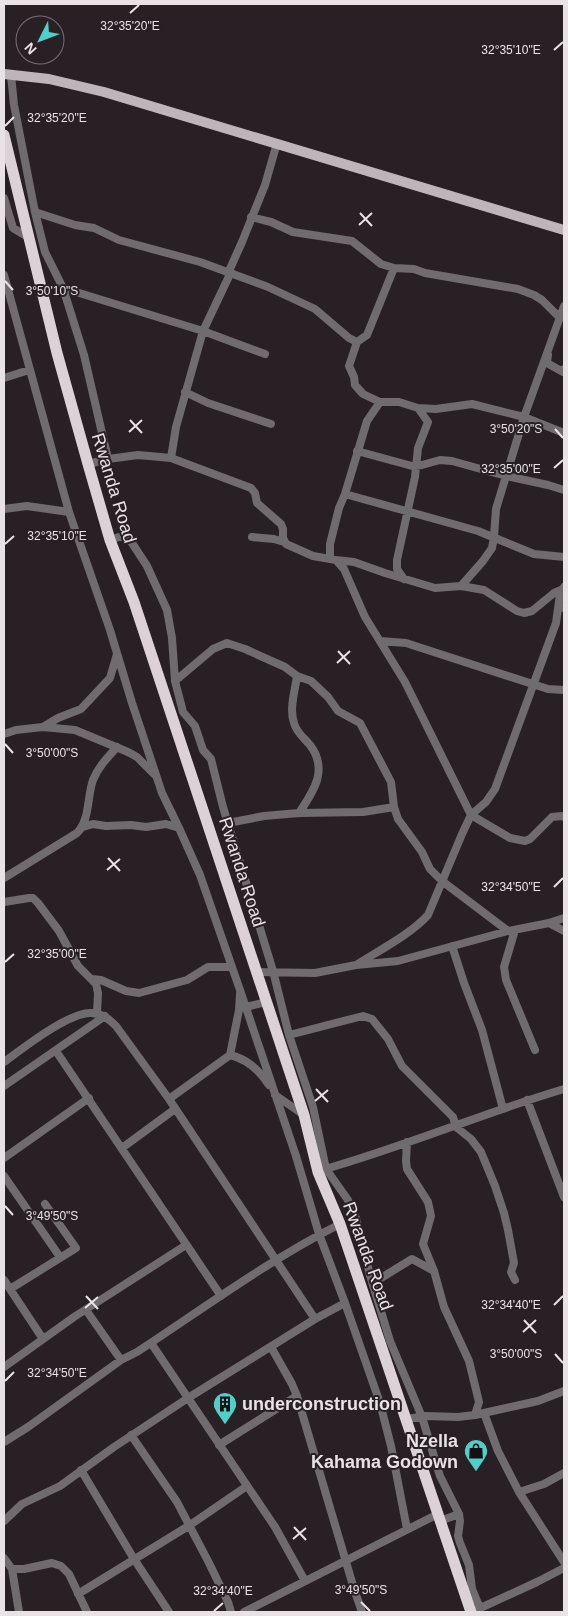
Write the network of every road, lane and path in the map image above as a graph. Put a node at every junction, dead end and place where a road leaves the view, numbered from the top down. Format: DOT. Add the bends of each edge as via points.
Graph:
graph roads {
  1 [pos="7,74"];
  2 [pos="4,135"];
  3 [pos="277,143"];
  4 [pos="4,198"];
  5 [pos="35,212"];
  6 [pos="251,217"];
  7 [pos="564,230"];
  8 [pos="28,237"];
  9 [pos="394,268"];
  10 [pos="230,271"];
  11 [pos="4,274"];
  12 [pos="63,288"];
  13 [pos="12,302"];
  14 [pos="4,306"];
  15 [pos="564,306"];
  16 [pos="560,318"];
  17 [pos="203,331"];
  18 [pos="357,342"];
  19 [pos="549,348"];
  20 [pos="265,354"];
  21 [pos="564,369"];
  22 [pos="29,370"];
  23 [pos="4,378"];
  24 [pos="185,392"];
  25 [pos="380,402"];
  26 [pos="418,408"];
  27 [pos="524,417"];
  28 [pos="272,424"];
  29 [pos="564,433"];
  30 [pos="357,452"];
  31 [pos="171,458"];
  32 [pos="108,459"];
  33 [pos="88,464"];
  34 [pos="417,466"];
  35 [pos="506,476"];
  36 [pos="564,490"];
  37 [pos="345,494"];
  38 [pos="4,509"];
  39 [pos="69,512"];
  40 [pos="406,512"];
  41 [pos="252,537"];
  42 [pos="494,537"];
  43 [pos="110,540"];
  44 [pos="284,542"];
  45 [pos="564,557"];
  46 [pos="333,560"];
  47 [pos="404,579"];
  48 [pos="461,586"];
  49 [pos="562,589"];
  50 [pos="380,641"];
  51 [pos="117,652"];
  52 [pos="297,676"];
  53 [pos="174,681"];
  54 [pos="534,684"];
  55 [pos="564,690"];
  56 [pos="43,727"];
  57 [pos="4,734"];
  58 [pos="116,747"];
  59 [pos="156,776"];
  60 [pos="394,807"];
  61 [pos="299,813"];
  62 [pos="471,815"];
  63 [pos="564,817"];
  64 [pos="228,823"];
  65 [pos="83,826"];
  66 [pos="179,828"];
  67 [pos="4,878"];
  68 [pos="442,881"];
  69 [pos="4,902"];
  70 [pos="564,918"];
  71 [pos="549,923"];
  72 [pos="511,930"];
  73 [pos="564,931"];
  74 [pos="452,946"];
  75 [pos="356,965"];
  76 [pos="232,967"];
  77 [pos="272,971"];
  78 [pos="256,972"];
  79 [pos="92,980"];
  80 [pos="240,990"];
  81 [pos="266,1002"];
  82 [pos="246,1008"];
  83 [pos="101,1015"];
  84 [pos="289,1036"];
  85 [pos="535,1050"];
  86 [pos="56,1051"];
  87 [pos="230,1055"];
  88 [pos="4,1062"];
  89 [pos="4,1086"];
  90 [pos="564,1089"];
  91 [pos="276,1095"];
  92 [pos="89,1098"];
  93 [pos="169,1099"];
  94 [pos="526,1100"];
  95 [pos="503,1108"];
  96 [pos="176,1109"];
  97 [pos="304,1115"];
  98 [pos="456,1127"];
  99 [pos="408,1142"];
  100 [pos="122,1148"];
  101 [pos="4,1158"];
  102 [pos="322,1170"];
  103 [pos="4,1176"];
  104 [pos="561,1178"];
  105 [pos="564,1197"];
  106 [pos="45,1204"];
  107 [pos="340,1224"];
  108 [pos="319,1234"];
  109 [pos="186,1245"];
  110 [pos="60,1257"];
  111 [pos="275,1261"];
  112 [pos="434,1271"];
  113 [pos="370,1275"];
  114 [pos="4,1280"];
  115 [pos="514,1280"];
  116 [pos="10,1289"];
  117 [pos="221,1296"];
  118 [pos="345,1302"];
  119 [pos="86,1310"];
  120 [pos="315,1319"];
  121 [pos="43,1340"];
  122 [pos="151,1342"];
  123 [pos="270,1346"];
  124 [pos="121,1360"];
  125 [pos="4,1367"];
  126 [pos="564,1391"];
  127 [pos="297,1396"];
  128 [pos="188,1398"];
  129 [pos="484,1413"];
  130 [pos="475,1415"];
  131 [pos="422,1416"];
  132 [pos="407,1419"];
  133 [pos="131,1435"];
  134 [pos="4,1442"];
  135 [pos="219,1445"];
  136 [pos="81,1470"];
  137 [pos="564,1473"];
  138 [pos="247,1486"];
  139 [pos="519,1492"];
  140 [pos="459,1514"];
  141 [pos="439,1517"];
  142 [pos="4,1522"];
  143 [pos="190,1525"];
  144 [pos="407,1529"];
  145 [pos="4,1558"];
  146 [pos="134,1559"];
  147 [pos="346,1561"];
  148 [pos="564,1562"];
  149 [pos="564,1568"];
  150 [pos="12,1569"];
  151 [pos="305,1581"];
  152 [pos="78,1594"];
  153 [pos="474,1611"];
  154 [pos="19,1612"];
  155 [pos="87,1612"];
  156 [pos="169,1612"];
  157 [pos="230,1612"];
  158 [pos="244,1612"];
  159 [pos="362,1612"];
  1 -- 3 [label="main road" via="48,79 104,92"];
  1 -- 5 [label="street"];
  2 -- 8 [label="highway, Rwanda Road"];
  3 -- 6 [label="street"];
  3 -- 7 [label="main road"];
  4 -- 8 [label="street" via="13,228"];
  5 -- 10 [label="street"];
  5 -- 12 [label="street" via="46,252"];
  6 -- 9 [label="street" via="293,232 352,241 381,264"];
  6 -- 10 [label="street"];
  8 -- 33 [label="highway, Rwanda Road"];
  9 -- 16 [label="street" via="518,289 542,300"];
  9 -- 18 [label="street" via="368,334"];
  10 -- 17 [label="street"];
  10 -- 18 [label="street" via="315,309"];
  11 -- 13 [label="street"];
  12 -- 17 [label="street"];
  12 -- 32 [label="street" via="84,355"];
  13 -- 14 [label="street"];
  13 -- 22 [label="street"];
  15 -- 16 [label="street"];
  16 -- 19 [label="street"];
  17 -- 20 [label="street"];
  17 -- 24 [label="street"];
  18 -- 25 [label="street" via="349,366 355,385 363,394"];
  19 -- 21 [label="street" via="547,363 563,372"];
  19 -- 27 [label="street"];
  22 -- 23 [label="street"];
  22 -- 39 [label="street"];
  24 -- 28 [label="street" via="208,404"];
  24 -- 31 [label="street"];
  25 -- 26 [label="street" via="399,402"];
  25 -- 30 [label="street" via="367,421"];
  26 -- 27 [label="street" via="472,404"];
  26 -- 34 [label="street" via="428,422 418,448"];
  27 -- 29 [label="street"];
  27 -- 35 [label="street"];
  30 -- 34 [label="street"];
  30 -- 37 [label="street"];
  31 -- 32 [label="street" via="138,456"];
  31 -- 44 [label="street" via="251,488 257,503 282,527"];
  32 -- 33 [label="street"];
  33 -- 43 [label="highway, Rwanda Road"];
  34 -- 35 [label="street" via="440,460 452,461"];
  34 -- 40 [label="street"];
  35 -- 36 [label="street"];
  35 -- 42 [label="street" via="496,508"];
  37 -- 40 [label="street"];
  37 -- 46 [label="street" via="331,540"];
  38 -- 39 [label="street" via="28,506"];
  39 -- 51 [label="street"];
  40 -- 42 [label="street"];
  40 -- 47 [label="street" via="396,560 397,569"];
  41 -- 44 [label="street"];
  42 -- 45 [label="street" via="534,554"];
  42 -- 48 [label="street" via="489,553"];
  43 -- 53 [label="street" via="119,537 132,543 158,588 170,623"];
  43 -- 78 [label="highway, Rwanda Road" via="134,602"];
  44 -- 46 [label="street" via="308,555"];
  46 -- 47 [label="street" via="354,562"];
  46 -- 50 [label="street" via="344,568"];
  47 -- 48 [label="street" via="435,588"];
  48 -- 49 [label="street" via="484,590 524,613 532,611"];
  49 -- 54 [label="street" via="556,623"];
  50 -- 54 [label="street" via="406,643"];
  50 -- 62 [label="street" via="405,682"];
  51 -- 56 [label="street" via="110,678 81,709"];
  51 -- 59 [label="street"];
  52 -- 53 [label="street" via="285,667 227,643 213,649"];
  52 -- 60 [label="street" via="314,683 338,711 363,726 391,782"];
  52 -- 61 [label="street" via="293,722 315,754 319,775"];
  53 -- 64 [label="street" via="184,715 195,726 203,750 211,759"];
  54 -- 55 [label="street"];
  54 -- 62 [label="street" via="495,789"];
  56 -- 57 [label="street"];
  56 -- 58 [label="street" via="76,730"];
  58 -- 59 [label="street" via="137,757"];
  58 -- 65 [label="street" via="94,778"];
  59 -- 66 [label="street"];
  60 -- 61 [label="street" via="363,812"];
  60 -- 68 [label="street" via="430,869"];
  61 -- 64 [label="street"];
  62 -- 63 [label="street" via="510,838 525,841 552,817"];
  62 -- 68 [label="street"];
  64 -- 77 [label="street"];
  65 -- 66 [label="street" via="146,827 166,824"];
  65 -- 67 [label="street" via="77,833"];
  66 -- 76 [label="street" via="200,876"];
  68 -- 72 [label="street"];
  68 -- 75 [label="street" via="423,921"];
  69 -- 79 [label="street" via="36,900 59,931 78,966"];
  70 -- 71 [label="street"];
  71 -- 72 [label="street"];
  71 -- 73 [label="street"];
  72 -- 74 [label="street"];
  72 -- 85 [label="street" via="504,967 506,980"];
  74 -- 75 [label="street" via="398,961"];
  74 -- 95 [label="street" via="482,1030"];
  75 -- 77 [label="street" via="315,973"];
  76 -- 79 [label="street" via="208,967 187,980 139,993"];
  76 -- 80 [label="street"];
  77 -- 78 [label="street"];
  77 -- 84 [label="street"];
  78 -- 81 [label="highway, Rwanda Road"];
  79 -- 83 [label="street" via="97,989"];
  80 -- 82 [label="street"];
  80 -- 87 [label="street"];
  81 -- 82 [label="street"];
  81 -- 97 [label="highway, Rwanda Road"];
  82 -- 91 [label="street"];
  83 -- 86 [label="street"];
  83 -- 88 [label="street" via="87,1013 63,1022"];
  83 -- 93 [label="street" via="116,1026"];
  84 -- 98 [label="street" via="369,1017 388,1040 402,1066 453,1117"];
  84 -- 102 [label="street" via="313,1107"];
  86 -- 89 [label="street"];
  86 -- 92 [label="street"];
  87 -- 91 [label="street" via="254,1067"];
  87 -- 93 [label="street"];
  90 -- 94 [label="street"];
  91 -- 97 [label="street"];
  91 -- 108 [label="street"];
  92 -- 100 [label="street"];
  92 -- 101 [label="street"];
  93 -- 96 [label="street"];
  94 -- 95 [label="street"];
  94 -- 104 [label="street"];
  95 -- 98 [label="street"];
  96 -- 100 [label="street"];
  96 -- 111 [label="street"];
  97 -- 102 [label="highway, Rwanda Road"];
  98 -- 99 [label="street"];
  98 -- 115 [label="street" via="481,1152 495,1186 508,1230"];
  99 -- 102 [label="street"];
  99 -- 112 [label="street" via="407,1169 430,1207 424,1244"];
  100 -- 109 [label="street"];
  102 -- 107 [label="highway, Rwanda Road"];
  102 -- 113 [label="street" via="352,1208"];
  103 -- 110 [label="street"];
  104 -- 105 [label="street"];
  106 -- 110 [label="street" via="76,1248"];
  107 -- 108 [label="street"];
  107 -- 132 [label="highway, Rwanda Road"];
  108 -- 111 [label="street"];
  108 -- 118 [label="street"];
  109 -- 117 [label="street"];
  109 -- 119 [label="street"];
  110 -- 116 [label="street"];
  111 -- 117 [label="street"];
  111 -- 120 [label="street"];
  112 -- 113 [label="street" via="412,1259 381,1278"];
  112 -- 130 [label="street" via="444,1306 471,1369 479,1402"];
  113 -- 131 [label="street" via="390,1342"];
  114 -- 116 [label="street"];
  116 -- 121 [label="street"];
  117 -- 122 [label="street"];
  118 -- 120 [label="street"];
  118 -- 144 [label="street" via="386,1424"];
  119 -- 121 [label="street"];
  119 -- 124 [label="street"];
  120 -- 123 [label="street"];
  121 -- 125 [label="street"];
  122 -- 124 [label="street"];
  122 -- 128 [label="street"];
  123 -- 127 [label="street"];
  123 -- 128 [label="street"];
  124 -- 134 [label="street"];
  126 -- 129 [label="street" via="538,1401"];
  127 -- 135 [label="street"];
  127 -- 147 [label="street"];
  128 -- 133 [label="street"];
  128 -- 135 [label="street"];
  129 -- 130 [label="street"];
  129 -- 139 [label="street" via="498,1451"];
  130 -- 131 [label="street"];
  131 -- 132 [label="street"];
  131 -- 140 [label="street" via="440,1476"];
  132 -- 141 [label="highway, Rwanda Road"];
  133 -- 136 [label="street"];
  133 -- 143 [label="street"];
  135 -- 138 [label="street"];
  136 -- 142 [label="street" via="60,1486 22,1504"];
  136 -- 146 [label="street"];
  137 -- 139 [label="street"];
  138 -- 143 [label="street"];
  138 -- 151 [label="street" via="275,1527"];
  139 -- 148 [label="street"];
  140 -- 141 [label="street"];
  140 -- 153 [label="street" via="458,1536 469,1565"];
  141 -- 144 [label="street"];
  141 -- 153 [label="highway, Rwanda Road"];
  143 -- 146 [label="street"];
  143 -- 157 [label="street"];
  144 -- 147 [label="street"];
  145 -- 150 [label="street"];
  146 -- 152 [label="street"];
  146 -- 156 [label="street"];
  147 -- 151 [label="street"];
  147 -- 159 [label="street"];
  149 -- 153 [label="street"];
  150 -- 152 [label="street" via="52,1563 61,1566 69,1574"];
  150 -- 154 [label="street"];
  151 -- 158 [label="street"];
  152 -- 155 [label="street"];
}
